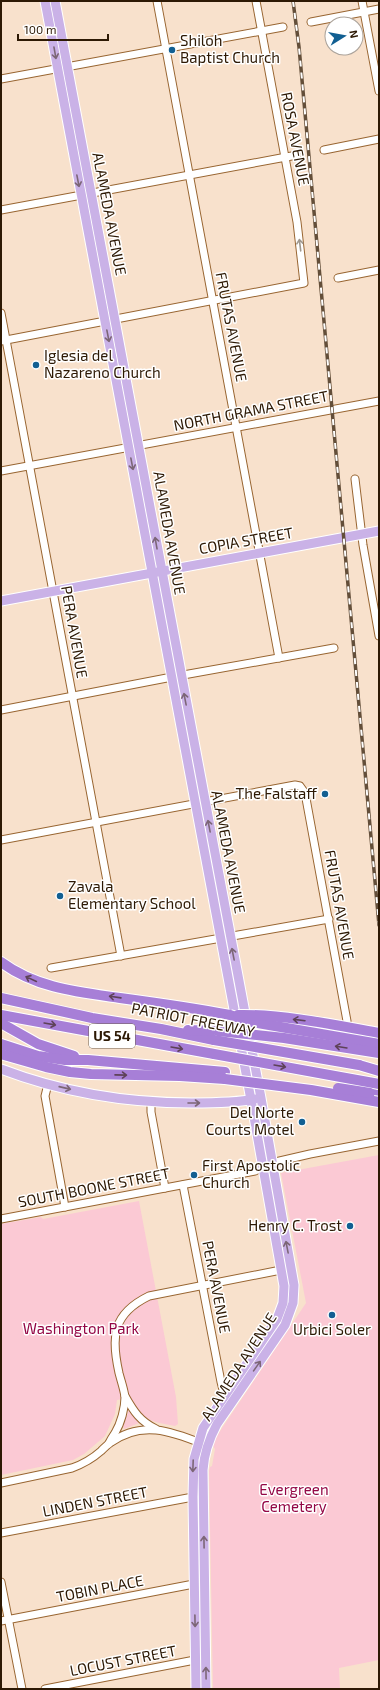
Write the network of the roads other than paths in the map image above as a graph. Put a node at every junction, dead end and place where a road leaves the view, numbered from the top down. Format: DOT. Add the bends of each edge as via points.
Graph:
graph roads {
  1 [pos="45,1"];
  2 [pos="55,1"];
  3 [pos="157,1"];
  4 [pos="256,1"];
  5 [pos="362,1"];
  6 [pos="379,9"];
  7 [pos="364,12"];
  8 [pos="311,22"];
  9 [pos="283,27"];
  10 [pos="261,31"];
  11 [pos="166,49"];
  12 [pos="68,67"];
  13 [pos="57,69"];
  14 [pos="1,79"];
  15 [pos="379,91"];
  16 [pos="379,139"];
  17 [pos="324,150"];
  18 [pos="297,155"];
  19 [pos="285,157"];
  20 [pos="189,175"];
  21 [pos="91,193"];
  22 [pos="81,195"];
  23 [pos="1,210"];
  24 [pos="379,270"];
  25 [pos="338,278"];
  26 [pos="213,301"];
  27 [pos="1,313"];
  28 [pos="115,319"];
  29 [pos="105,321"];
  30 [pos="4,340"];
  31 [pos="379,401"];
  32 [pos="236,427"];
  33 [pos="138,446"];
  34 [pos="128,447"];
  35 [pos="30,466"];
  36 [pos="1,471"];
  37 [pos="355,479"];
  38 [pos="379,531"];
  39 [pos="362,534"];
  40 [pos="260,553"];
  41 [pos="157,572"];
  42 [pos="54,592"];
  43 [pos="1,601"];
  44 [pos="379,636"];
  45 [pos="334,648"];
  46 [pos="279,658"];
  47 [pos="176,676"];
  48 [pos="73,697"];
  49 [pos="1,710"];
  50 [pos="200,802"];
  51 [pos="96,822"];
  52 [pos="1,840"];
  53 [pos="328,919"];
  54 [pos="225,938"];
  55 [pos="121,956"];
  56 [pos="1,962"];
  57 [pos="51,968"];
  58 [pos="1,998"];
  59 [pos="230,1015"];
  60 [pos="4,1016"];
  61 [pos="347,1021"];
  62 [pos="1,1024"];
  63 [pos="379,1033"];
  64 [pos="216,1035"];
  65 [pos="1,1044"];
  66 [pos="379,1044"];
  67 [pos="379,1053"];
  68 [pos="1,1054"];
  69 [pos="88,1060"];
  70 [pos="359,1065"];
  71 [pos="379,1066"];
  72 [pos="1,1069"];
  73 [pos="379,1071"];
  74 [pos="225,1076"];
  75 [pos="48,1084"];
  76 [pos="379,1084"];
  77 [pos="376,1094"];
  78 [pos="261,1098"];
  79 [pos="251,1100"];
  80 [pos="151,1102"];
  81 [pos="379,1102"];
  82 [pos="379,1141"];
  83 [pos="271,1163"];
  84 [pos="262,1168"];
  85 [pos="183,1185"];
  86 [pos="165,1188"];
  87 [pos="65,1207"];
  88 [pos="1,1219"];
  89 [pos="281,1270"];
  90 [pos="202,1285"];
  91 [pos="226,1393"];
  92 [pos="125,1396"];
  93 [pos="234,1398"];
  94 [pos="156,1429"];
  95 [pos="198,1442"];
  96 [pos="109,1443"];
  97 [pos="207,1445"];
  98 [pos="1,1483"];
  99 [pos="193,1497"];
  100 [pos="1,1533"];
  101 [pos="205,1581"];
  102 [pos="1,1582"];
  103 [pos="195,1583"];
  104 [pos="5,1621"];
  105 [pos="206,1657"];
  106 [pos="196,1660"];
  107 [pos="22,1689"];
  108 [pos="45,1689"];
  109 [pos="196,1689"];
  110 [pos="206,1689"];
  1 -- 13 [label="main road, ALAMEDA AVENUE, one-way"];
  2 -- 12 [label="main road, ALAMEDA AVENUE"];
  3 -- 11 [label="street, FRUTAS AVENUE"];
  4 -- 10 [label="street, ROSA AVENUE"];
  5 -- 7 [label="street"];
  6 -- 7 [label="street"];
  7 -- 8 [label="street"];
  7 -- 15 [label="street"];
  9 -- 10 [label="street"];
  10 -- 11 [label="street"];
  10 -- 19 [label="street, ROSA AVENUE"];
  11 -- 12 [label="street"];
  11 -- 20 [label="street, FRUTAS AVENUE"];
  12 -- 13 [label="street"];
  12 -- 21 [label="main road, ALAMEDA AVENUE"];
  13 -- 14 [label="street"];
  13 -- 22 [label="main road, ALAMEDA AVENUE, one-way"];
  16 -- 17 [label="street"];
  18 -- 19 [label="street"];
  19 -- 20 [label="street"];
  26 -- 19 [label="street, ROSA AVENUE, one-way" via="304,283 298,222"];
  20 -- 21 [label="street"];
  20 -- 26 [label="street, FRUTAS AVENUE"];
  21 -- 22 [label="street"];
  21 -- 28 [label="main road, ALAMEDA AVENUE"];
  22 -- 23 [label="street"];
  22 -- 29 [label="main road, ALAMEDA AVENUE"];
  24 -- 25 [label="street"];
  26 -- 28 [label="street"];
  26 -- 32 [label="street, FRUTAS AVENUE"];
  27 -- 30 [label="street, PERA AVENUE"];
  28 -- 29 [label="street"];
  28 -- 33 [label="main road, ALAMEDA AVENUE"];
  29 -- 30 [label="street"];
  29 -- 34 [label="main road, ALAMEDA AVENUE, one-way"];
  30 -- 35 [label="street, PERA AVENUE"];
  31 -- 32 [label="street, NORTH GRAMA STREET"];
  32 -- 33 [label="street, NORTH GRAMA STREET"];
  32 -- 40 [label="street, FRUTAS AVENUE"];
  33 -- 34 [label="street, NORTH GRAMA STREET"];
  41 -- 33 [label="main road, ALAMEDA AVENUE, one-way"];
  34 -- 35 [label="street, NORTH GRAMA STREET"];
  34 -- 41 [label="main road, ALAMEDA AVENUE, one-way"];
  35 -- 36 [label="street, NORTH GRAMA STREET"];
  35 -- 42 [label="street, PERA AVENUE"];
  37 -- 39 [label="street"];
  38 -- 39 [label="main road, COPIA STREET"];
  39 -- 40 [label="main road, COPIA STREET"];
  39 -- 44 [label="street"];
  40 -- 41 [label="main road, COPIA STREET"];
  40 -- 46 [label="street, FRUTAS AVENUE"];
  41 -- 42 [label="main road, COPIA STREET"];
  41 -- 47 [label="main road, ALAMEDA AVENUE"];
  42 -- 43 [label="main road, COPIA STREET"];
  42 -- 48 [label="street, PERA AVENUE"];
  45 -- 46 [label="street"];
  46 -- 47 [label="street"];
  47 -- 48 [label="street"];
  47 -- 50 [label="main road, ALAMEDA AVENUE"];
  48 -- 49 [label="street"];
  48 -- 51 [label="street, PERA AVENUE"];
  50 -- 51 [label="street"];
  50 -- 53 [label="street, FRUTAS AVENUE" via="300,786 305,793"];
  50 -- 54 [label="main road, ALAMEDA AVENUE"];
  51 -- 52 [label="street"];
  51 -- 55 [label="street, PERA AVENUE"];
  53 -- 54 [label="street"];
  53 -- 61 [label="street, FRUTAS AVENUE"];
  54 -- 55 [label="street"];
  78 -- 54 [label="main road, ALAMEDA AVENUE, one-way"];
  54 -- 79 [label="main road, ALAMEDA AVENUE"];
  55 -- 57 [label="street"];
  59 -- 56 [label="highway, one-way" via="82,993 46,985"];
  58 -- 64 [label="highway, PATRIOT FREEWAY / US 54" via="92,1018"];
  63 -- 59 [label="highway, one-way, bridge" via="252,1015"];
  59 -- 66 [label="highway, bridge" via="252,1022"];
  60 -- 76 [label="highway, PATRIOT FREEWAY / US 54, one-way, bridge"];
  62 -- 69 [label="highway" via="38,1044"];
  67 -- 64 [label="highway, one-way, bridge" via="284,1038"];
  64 -- 70 [label="highway, PATRIOT FREEWAY, bridge"];
  65 -- 69 [label="highway" via="38,1056"];
  68 -- 74 [label="highway, one-way" via="70,1072"];
  69 -- 74 [label="highway"];
  70 -- 71 [label="highway"];
  70 -- 73 [label="highway, PATRIOT FREEWAY"];
  72 -- 75 [label="main road"];
  74 -- 77 [label="highway, bridge"];
  74 -- 81 [label="highway, bridge"];
  75 -- 80 [label="main road, one-way" via="113,1098"];
  75 -- 87 [label="street" via="46,1096"];
  78 -- 79 [label="main road"];
  78 -- 83 [label="main road, ALAMEDA AVENUE"];
  80 -- 79 [label="main road, one-way" via="207,1103"];
  79 -- 84 [label="main road, ALAMEDA AVENUE"];
  80 -- 86 [label="street"];
  82 -- 83 [label="street, SOUTH BOONE STREET"];
  83 -- 84 [label="street, SOUTH BOONE STREET"];
  93 -- 83 [label="main road, ALAMEDA AVENUE, one-way" via="285,1325 293,1303 294,1280"];
  84 -- 85 [label="street, SOUTH BOONE STREET"];
  84 -- 89 [label="main road, ALAMEDA AVENUE"];
  85 -- 86 [label="street, SOUTH BOONE STREET"];
  85 -- 90 [label="street, PERA AVENUE"];
  86 -- 87 [label="street, SOUTH BOONE STREET"];
  87 -- 88 [label="street, SOUTH BOONE STREET"];
  89 -- 90 [label="street"];
  89 -- 91 [label="main road, ALAMEDA AVENUE" via="284,1298 279,1314"];
  90 -- 91 [label="street, PERA AVENUE" via="220,1377"];
  90 -- 92 [label="street" via="149,1296 134,1305 122,1318 114,1337 114,1349"];
  91 -- 93 [label="street"];
  91 -- 95 [label="main road, ALAMEDA AVENUE" via="206,1423"];
  92 -- 94 [label="street" via="131,1408 145,1424"];
  92 -- 96 [label="street" via="116,1432"];
  93 -- 97 [label="main road, ALAMEDA AVENUE"];
  94 -- 95 [label="street"];
  94 -- 96 [label="street" via="135,1431"];
  95 -- 97 [label="street"];
  95 -- 99 [label="main road, ALAMEDA AVENUE, one-way" via="194,1459"];
  96 -- 98 [label="street" via="81,1465"];
  101 -- 97 [label="main road, ALAMEDA AVENUE, one-way" via="203,1470"];
  99 -- 100 [label="street, LINDEN STREET"];
  99 -- 103 [label="main road, ALAMEDA AVENUE"];
  101 -- 103 [label="street, TOBIN PLACE"];
  101 -- 105 [label="main road, ALAMEDA AVENUE"];
  102 -- 104 [label="street"];
  103 -- 104 [label="street, TOBIN PLACE"];
  103 -- 106 [label="main road, ALAMEDA AVENUE, one-way"];
  104 -- 107 [label="street"];
  105 -- 106 [label="street, LOCUST STREET"];
  110 -- 105 [label="main road, ALAMEDA AVENUE, one-way"];
  106 -- 108 [label="street, LOCUST STREET"];
  106 -- 109 [label="main road, ALAMEDA AVENUE"];
}
